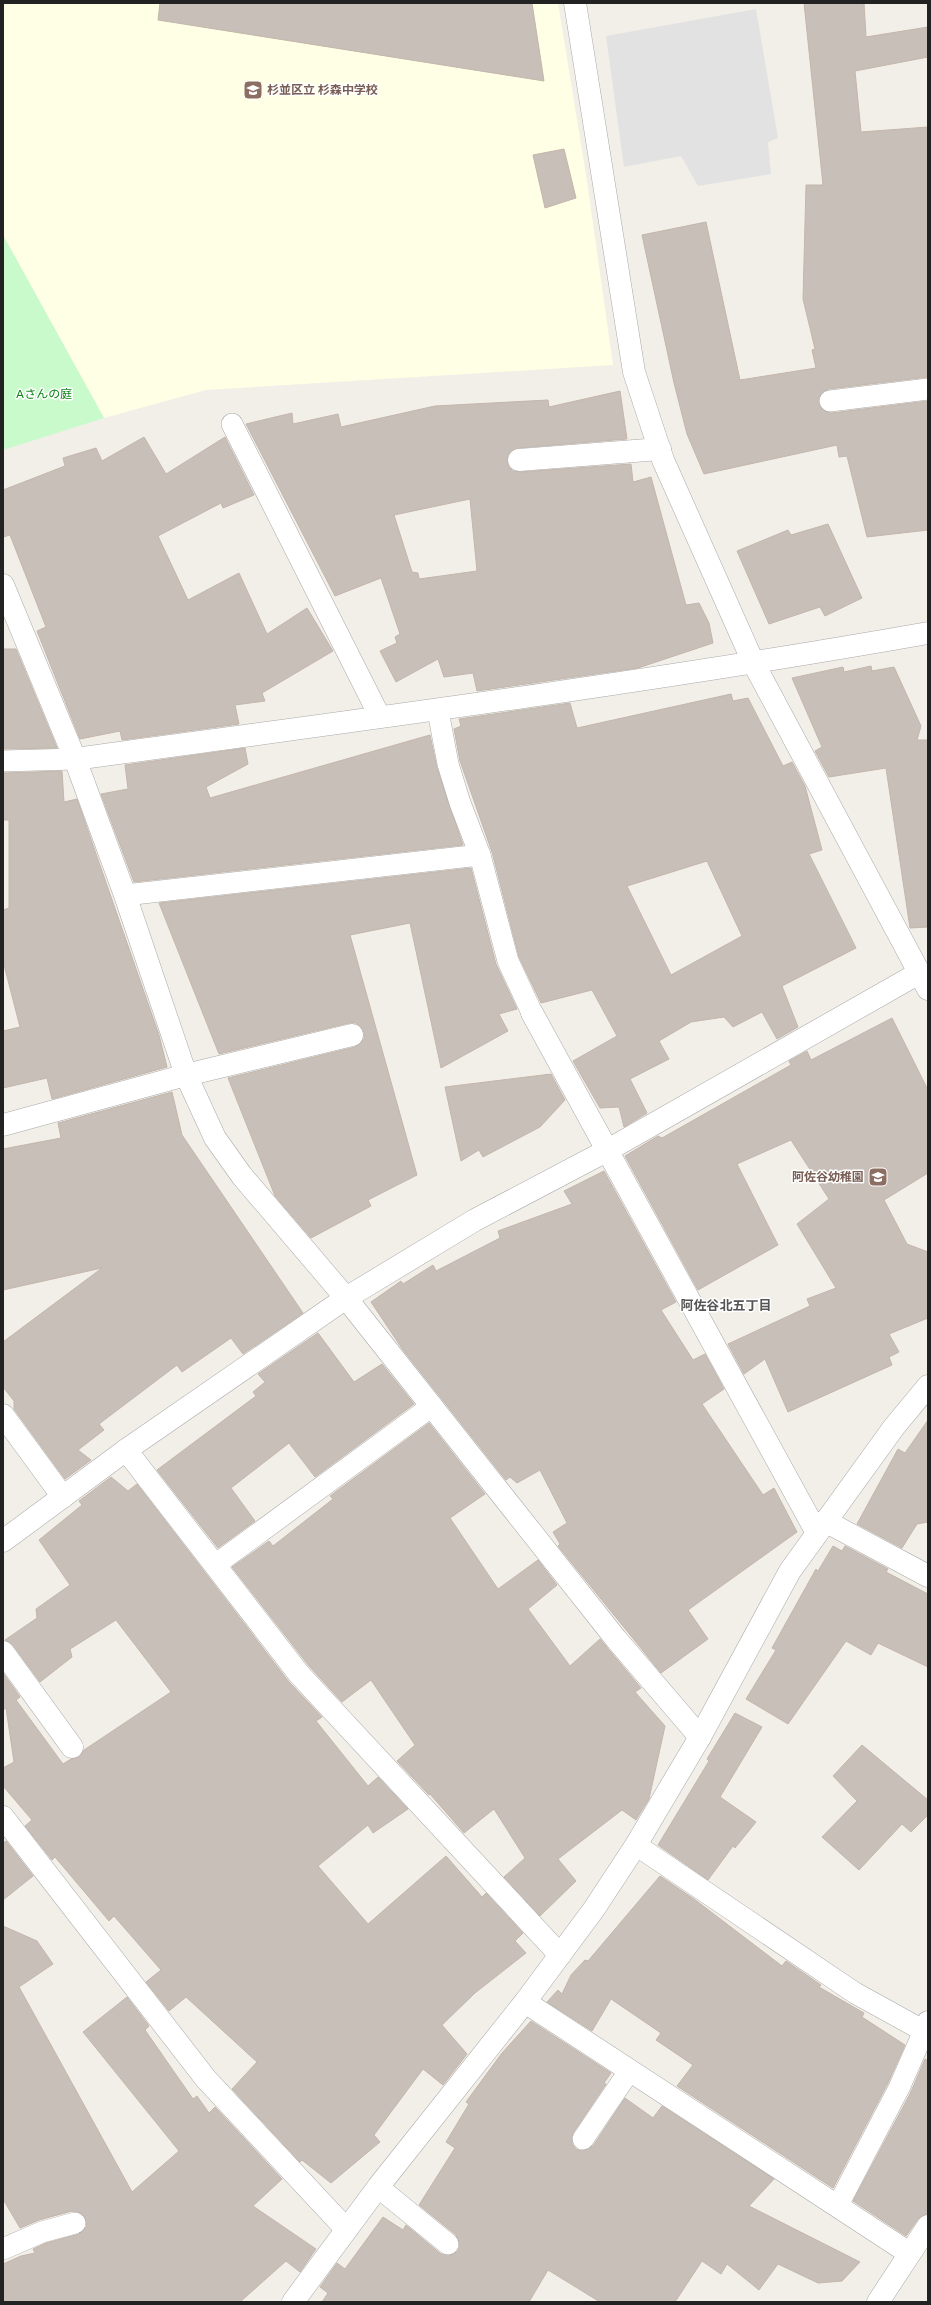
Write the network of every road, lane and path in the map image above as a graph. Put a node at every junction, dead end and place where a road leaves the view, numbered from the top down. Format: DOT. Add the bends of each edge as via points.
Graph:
graph roads {
  1 [pos="575,3"];
  2 [pos="928,388"];
  3 [pos="830,401"];
  4 [pos="232,424"];
  5 [pos="660,450"];
  6 [pos="519,460"];
  7 [pos="3,585"];
  8 [pos="12,631"];
  9 [pos="928,633"];
  10 [pos="754,664"];
  11 [pos="438,711"];
  12 [pos="380,717"];
  13 [pos="75,759"];
  14 [pos="3,761"];
  15 [pos="480,854"];
  16 [pos="125,895"];
  17 [pos="923,981"];
  18 [pos="532,1013"];
  19 [pos="352,1035"];
  20 [pos="186,1075"];
  21 [pos="3,1126"];
  22 [pos="608,1150"];
  23 [pos="346,1298"];
  24 [pos="928,1386"];
  25 [pos="432,1406"];
  26 [pos="3,1415"];
  27 [pos="126,1450"];
  28 [pos="63,1496"];
  29 [pos="821,1527"];
  30 [pos="3,1541"];
  31 [pos="215,1565"];
  32 [pos="928,1576"];
  33 [pos="3,1652"];
  34 [pos="700,1737"];
  35 [pos="72,1747"];
  36 [pos="3,1817"];
  37 [pos="636,1845"];
  38 [pos="560,1955"];
  39 [pos="525,2002"];
  40 [pos="927,2028"];
  41 [pos="630,2070"];
  42 [pos="583,2139"];
  43 [pos="378,2187"];
  44 [pos="838,2205"];
  45 [pos="75,2223"];
  46 [pos="928,2226"];
  47 [pos="346,2229"];
  48 [pos="448,2244"];
  49 [pos="3,2249"];
  50 [pos="909,2253"];
  51 [pos="293,2302"];
  52 [pos="878,2302"];
  1 -- 5 [label="street" via="634,372"];
  2 -- 3 [label="lane"];
  4 -- 12 [label="lane"];
  5 -- 6 [label="street"];
  5 -- 10 [label="street"];
  7 -- 8 [label="street"];
  8 -- 13 [label="street"];
  9 -- 10 [label="street"];
  10 -- 11 [label="street"];
  10 -- 17 [label="street"];
  11 -- 12 [label="street"];
  11 -- 15 [label="lane" via="450,770"];
  12 -- 13 [label="street"];
  13 -- 14 [label="lane"];
  13 -- 16 [label="street"];
  15 -- 16 [label="lane"];
  15 -- 18 [label="lane" via="508,961"];
  16 -- 20 [label="street"];
  17 -- 22 [label="street"];
  18 -- 22 [label="street"];
  19 -- 20 [label="street"];
  20 -- 21 [label="street"];
  20 -- 23 [label="street" via="215,1138 242,1176"];
  22 -- 23 [label="street" via="475,1220"];
  22 -- 29 [label="street"];
  23 -- 25 [label="street"];
  23 -- 27 [label="street"];
  24 -- 29 [label="street" via="894,1427"];
  25 -- 31 [label="lane"];
  25 -- 34 [label="street" via="616,1639"];
  26 -- 28 [label="street"];
  27 -- 28 [label="street"];
  27 -- 31 [label="street"];
  28 -- 30 [label="street"];
  29 -- 32 [label="street"];
  29 -- 34 [label="street" via="790,1571"];
  31 -- 38 [label="street" via="299,1674"];
  33 -- 35 [label="street"];
  34 -- 37 [label="street"];
  36 -- 47 [label="street" via="206,2079"];
  37 -- 38 [label="street"];
  37 -- 40 [label="lane" via="855,1993"];
  38 -- 39 [label="street"];
  39 -- 41 [label="street"];
  39 -- 43 [label="street"];
  40 -- 44 [label="lane" via="900,2088"];
  41 -- 42 [label="lane"];
  41 -- 44 [label="street"];
  43 -- 47 [label="street"];
  43 -- 48 [label="lane"];
  44 -- 50 [label="street"];
  45 -- 49 [label="lane" via="42,2232"];
  46 -- 50 [label="street"];
  47 -- 51 [label="street"];
  50 -- 52 [label="street"];
}
